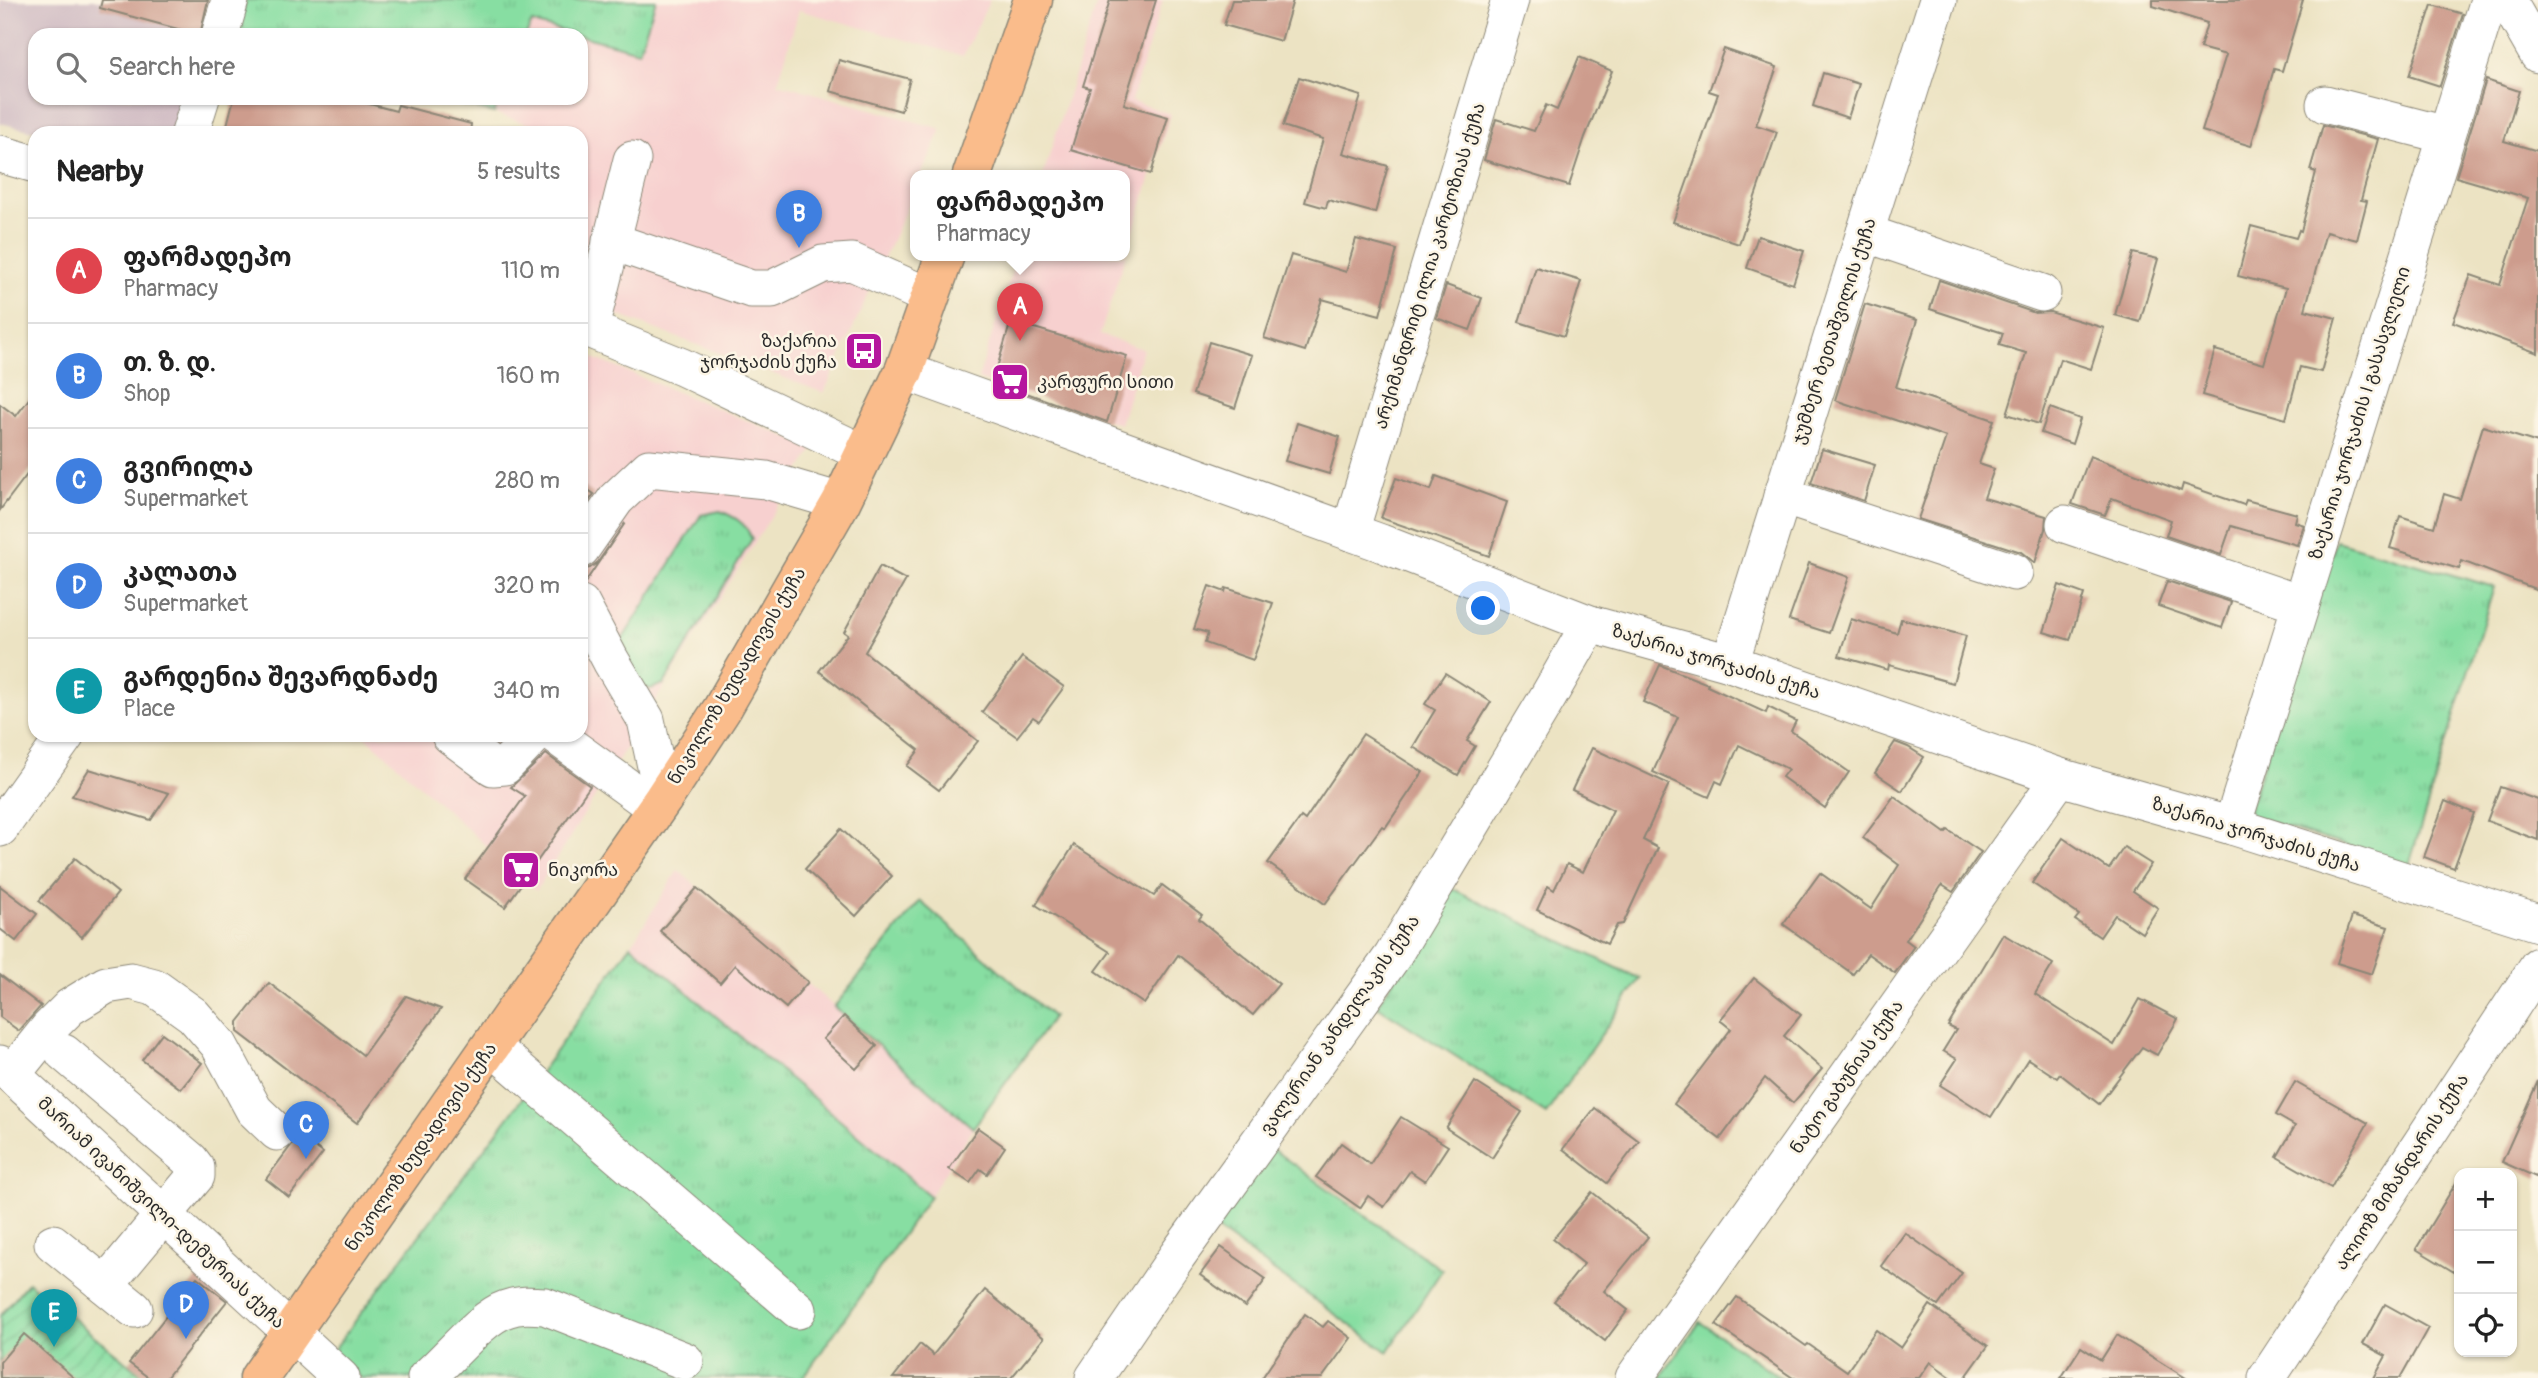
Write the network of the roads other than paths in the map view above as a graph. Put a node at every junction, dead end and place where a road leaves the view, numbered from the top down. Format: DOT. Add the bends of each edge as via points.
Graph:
graph roads {
  1 [pos="230,0"];
  2 [pos="1032,0"];
  3 [pos="1510,0"];
  4 [pos="1938,0"];
  5 [pos="2489,0"];
  6 [pos="2507,0"];
  7 [pos="222,28"];
  8 [pos="2536,44"];
  9 [pos="2325,104"];
  10 [pos="199,105"];
  11 [pos="192,126"];
  12 [pos="2446,135"];
  13 [pos="0,154"];
  14 [pos="632,160"];
  15 [pos="28,161"];
  16 [pos="974,170"];
  17 [pos="1865,233"];
  18 [pos="611,241"];
  19 [pos="943,261"];
  20 [pos="2042,292"];
  21 [pos="930,297"];
  22 [pos="588,317"];
  23 [pos="588,328"];
  24 [pos="904,371"];
  25 [pos="865,454"];
  26 [pos="1782,496"];
  27 [pos="841,502"];
  28 [pos="2065,524"];
  29 [pos="1350,532"];
  30 [pos="588,540"];
  31 [pos="2014,572"];
  32 [pos="2301,604"];
  33 [pos="588,617"];
  34 [pos="1590,624"];
  35 [pos="1730,663"];
  36 [pos="61,742"];
  37 [pos="459,742"];
  38 [pos="528,742"];
  39 [pos="566,742"];
  40 [pos="2060,777"];
  41 [pos="659,803"];
  42 [pos="2232,826"];
  43 [pos="0,828"];
  44 [pos="2538,923"];
  45 [pos="2538,966"];
  46 [pos="491,1046"];
  47 [pos="64,1053"];
  48 [pos="6,1069"];
  49 [pos="277,1132"];
  50 [pos="163,1216"];
  51 [pos="53,1243"];
  52 [pos="105,1285"];
  53 [pos="134,1309"];
  54 [pos="798,1310"];
  55 [pos="292,1334"];
  56 [pos="685,1361"];
  57 [pos="259,1378"];
  58 [pos="341,1378"];
  59 [pos="426,1378"];
  60 [pos="1094,1378"];
  61 [pos="1634,1378"];
  62 [pos="2267,1378"];
  1 -- 7 [label="street"];
  2 -- 16 [label="main road"];
  3 -- 29 [label="street, არქიმანდრიტ ილია კარტოზიას ქუჩა"];
  4 -- 17 [label="street, ჯუმბერ ბეთაშვილის ქუჩა"];
  5 -- 12 [label="street, ზაქარია ჯორჯაძის I გასასვლელი"];
  6 -- 8 [label="street"];
  9 -- 12 [label="street"];
  10 -- 11 [label="street"];
  12 -- 32 [label="street, ზაქარია ჯორჯაძის I გასასვლელი"];
  13 -- 15 [label="street"];
  14 -- 18 [label="street"];
  17 -- 20 [label="street"];
  17 -- 26 [label="street, ჯუმბერ ბეთაშვილის ქუჩა"];
  18 -- 21 [label="street" via="751,289 772,289 823,264 852,262"];
  18 -- 22 [label="street"];
  19 -- 21 [label="main road, ნიკოლოზ ხუდადოვის ქუჩა"];
  21 -- 24 [label="main road, ნიკოლოზ ხუდადოვის ქუჩა"];
  23 -- 25 [label="street" via="682,367"];
  24 -- 25 [label="main road, ნიკოლოზ ხუდადოვის ქუჩა"];
  24 -- 29 [label="street, ზაქარია ჯორჯაძის ქუჩა"];
  25 -- 27 [label="main road, ნიკოლოზ ხუდადოვის ქუჩა"];
  26 -- 31 [label="street"];
  26 -- 35 [label="street, ჯუმბერ ბეთაშვილის ქუჩა"];
  27 -- 30 [label="street" via="766,480 649,468 617,499"];
  27 -- 41 [label="main road, ნიკოლოზ ხუდადოვის ქუჩა" via="722,709"];
  28 -- 32 [label="street"];
  29 -- 34 [label="street, ზაქარია ჯორჯაძის ქუჩა"];
  32 -- 42 [label="street, ზაქარია ჯორჯაძის I გასასვლელი"];
  33 -- 41 [label="street" via="646,720"];
  34 -- 35 [label="street, ზაქარია ჯორჯაძის ქუჩა"];
  34 -- 60 [label="street, ვალერიან კანდელაკის ქუჩა" via="1392,957"];
  35 -- 40 [label="street, ზაქარია ჯორჯაძის ქუჩა"];
  36 -- 43 [label="street"];
  37 -- 38 [label="street" via="493,767 505,766"];
  39 -- 41 [label="street"];
  40 -- 42 [label="street, ზაქარია ჯორჯაძის ქუჩა"];
  40 -- 61 [label="street, ნატო გაბუნიას ქუჩა"];
  41 -- 46 [label="main road, ნიკოლოზ ხუდადოვის ქუჩა"];
  42 -- 44 [label="street, ზაქარია ჯორჯაძის ქუჩა"];
  45 -- 62 [label="street, ალიოზ მიზანდარის ქუჩა"];
  46 -- 54 [label="street"];
  46 -- 55 [label="main road, ნიკოლოზ ხუდადოვის ქუჩა"];
  47 -- 50 [label="street" via="195,1168 196,1176"];
  48 -- 49 [label="street" via="70,1007 106,985 131,981 154,987 193,1015 219,1045 254,1110"];
  48 -- 50 [label="street, მარიამ ივანიშვილი-დემურიას ქუჩა"];
  50 -- 52 [label="street"];
  50 -- 55 [label="street, მარიამ ივანიშვილი-დემურიას ქუჩა"];
  51 -- 52 [label="street"];
  52 -- 53 [label="street"];
  55 -- 57 [label="main road, ნიკოლოზ ხუდადოვის ქუჩა"];
  55 -- 58 [label="street, მარიამ ივანიშვილი-დემურიას ქუჩა"];
  56 -- 59 [label="street" via="545,1306 523,1305 487,1320"];
}
